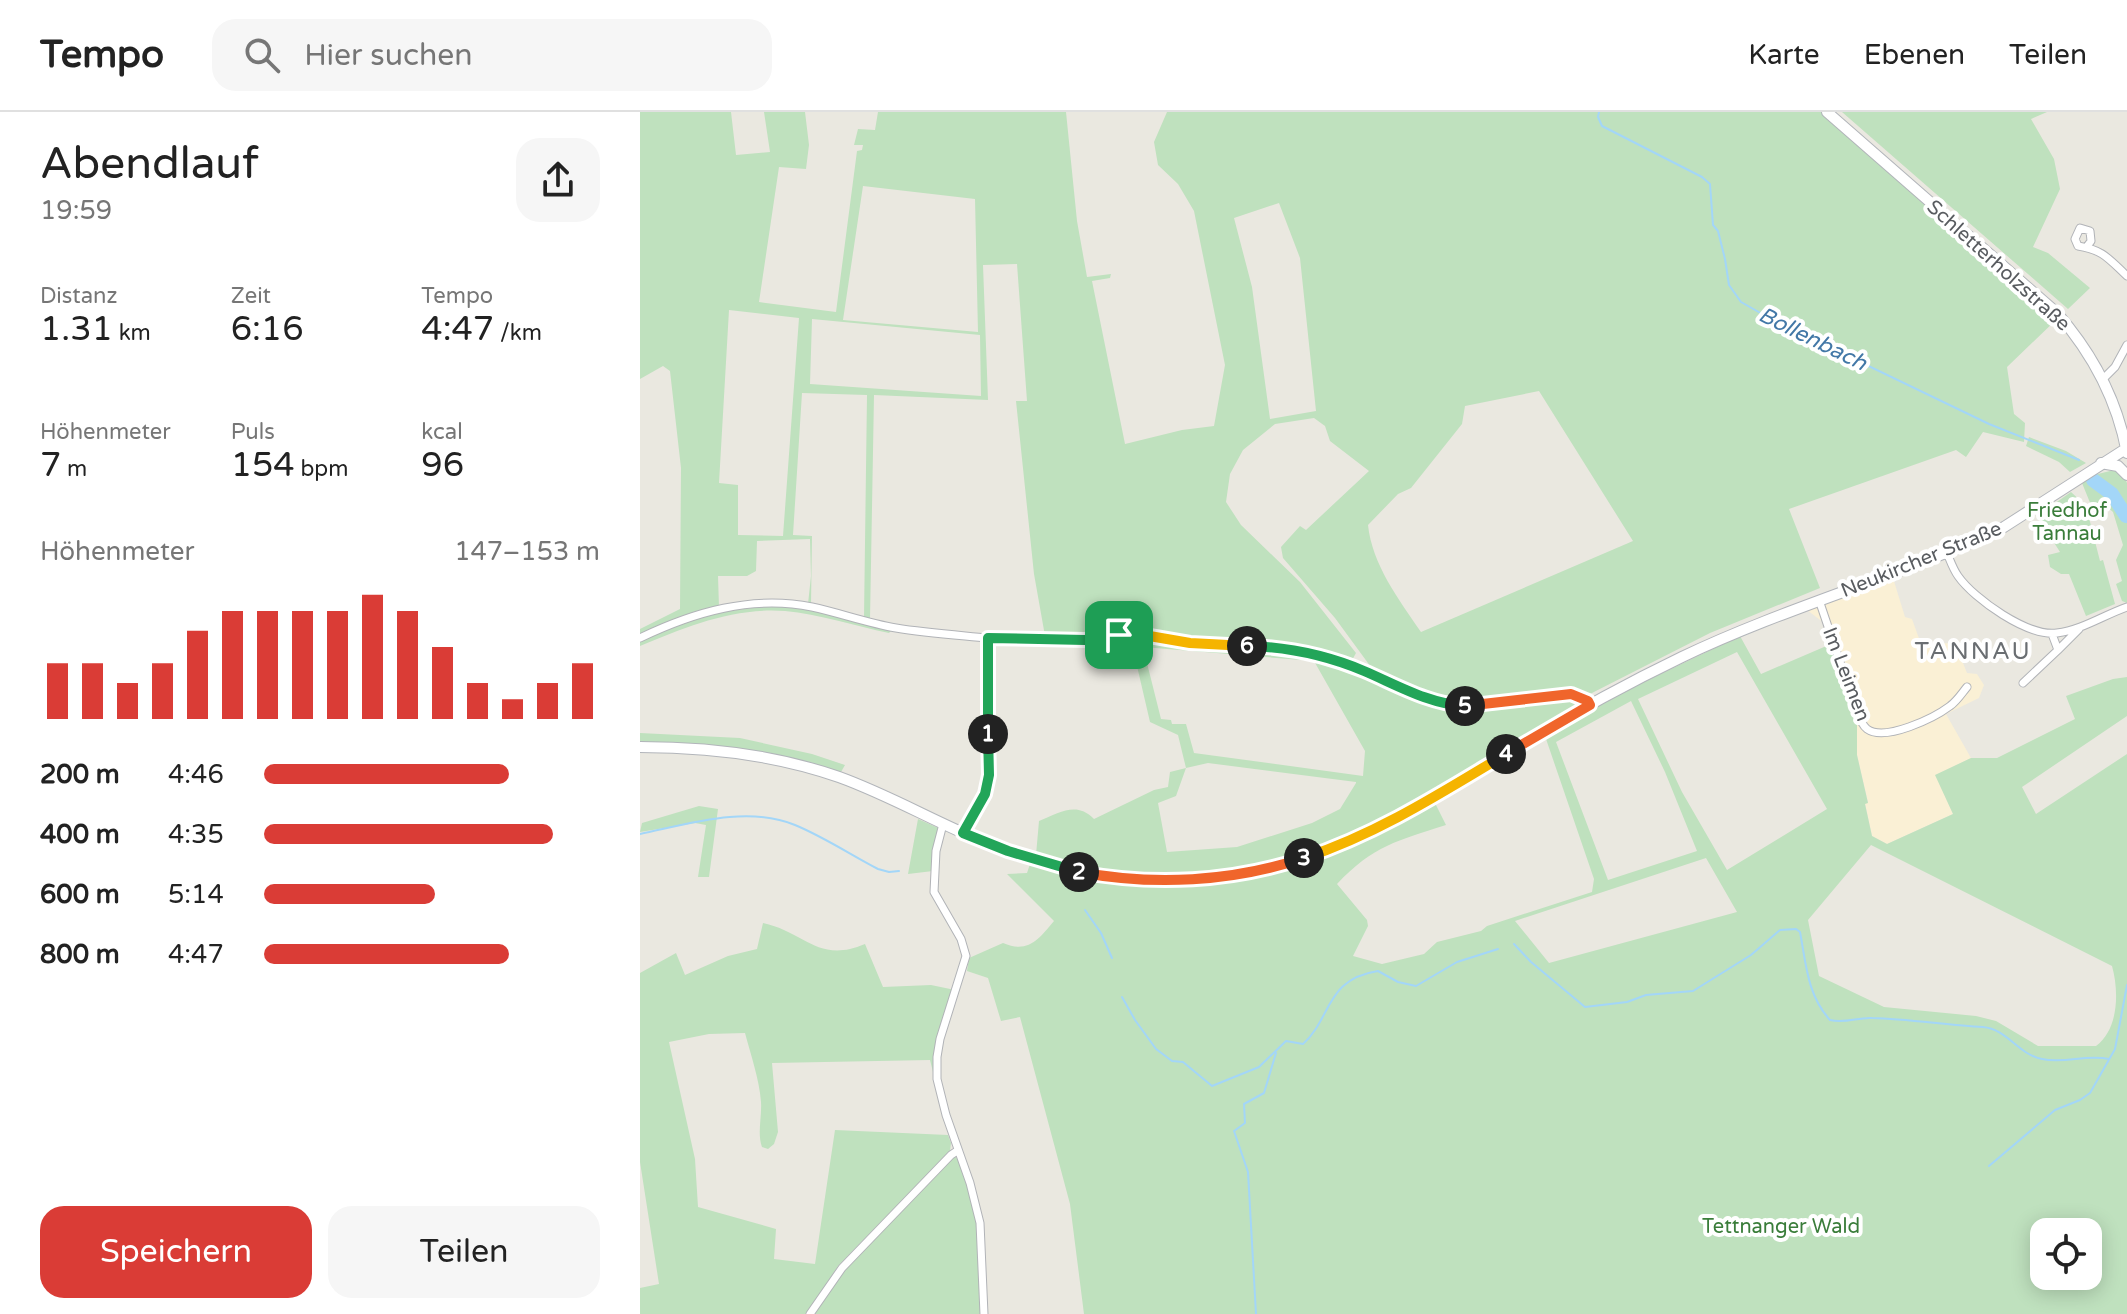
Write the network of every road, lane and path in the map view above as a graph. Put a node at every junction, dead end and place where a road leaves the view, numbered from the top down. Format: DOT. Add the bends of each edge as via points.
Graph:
graph roads {
  1 [pos="1827,112"];
  2 [pos="2088,245"];
  3 [pos="2127,276"];
  4 [pos="2127,345"];
  5 [pos="2103,379"];
  6 [pos="2118,414"];
  7 [pos="2127,424"];
  8 [pos="2127,450"];
  9 [pos="2101,463"];
  10 [pos="2127,475"];
  11 [pos="1947,553"];
  12 [pos="1819,600"];
  13 [pos="2127,607"];
  14 [pos="2081,627"];
  15 [pos="2052,634"];
  16 [pos="640,638"];
  17 [pos="988,638"];
  18 [pos="2058,650"];
  19 [pos="2023,683"];
  20 [pos="1967,687"];
  21 [pos="1590,705"];
  22 [pos="640,747"];
  23 [pos="943,824"];
  24 [pos="963,833"];
  25 [pos="957,1151"];
  26 [pos="810,1314"];
  27 [pos="984,1314"];
  1 -- 5 [label="main road, Schletterholzstraße" via="2057,313"];
  2 -- 3 [label="street"];
  4 -- 5 [label="street"];
  5 -- 6 [label="main road, Schletterholzstraße"];
  6 -- 7 [label="main road"];
  6 -- 8 [label="main road, Schletterholzstraße"];
  8 -- 9 [label="main road, Neukircher Straße"];
  9 -- 10 [label="main road" via="2118,466"];
  9 -- 11 [label="main road, Neukircher Straße" via="2004,527"];
  11 -- 12 [label="main road, Neukircher Straße"];
  11 -- 15 [label="street" via="1958,577 2009,619"];
  12 -- 20 [label="street, Im Leimen" via="1867,729 1895,732 1949,707"];
  12 -- 21 [label="main road, Neukircher Straße" via="1680,658"];
  13 -- 14 [label="street"];
  14 -- 15 [label="street"];
  14 -- 18 [label="street"];
  15 -- 18 [label="street"];
  16 -- 17 [label="street" via="692,616 764,602 812,607 894,628"];
  17 -- 21 [label="street" via="1085,640 1138,634 1201,645 1275,646 1320,655 1453,705 1571,694 1586,698"];
  17 -- 24 [label="street" via="987,786"];
  18 -- 19 [label="street"];
  21 -- 24 [label="main road, Neukircher Straße" via="1375,829 1310,856 1247,873 1174,880 1093,874 1054,866"];
  22 -- 23 [label="main road, Neukircher Straße" via="740,754 806,768 851,782"];
  23 -- 24 [label="main road, Neukircher Straße"];
  23 -- 25 [label="street" via="934,892 966,956 937,1057 940,1092"];
  25 -- 26 [label="street" via="842,1268"];
  25 -- 27 [label="street" via="980,1223"];
}
